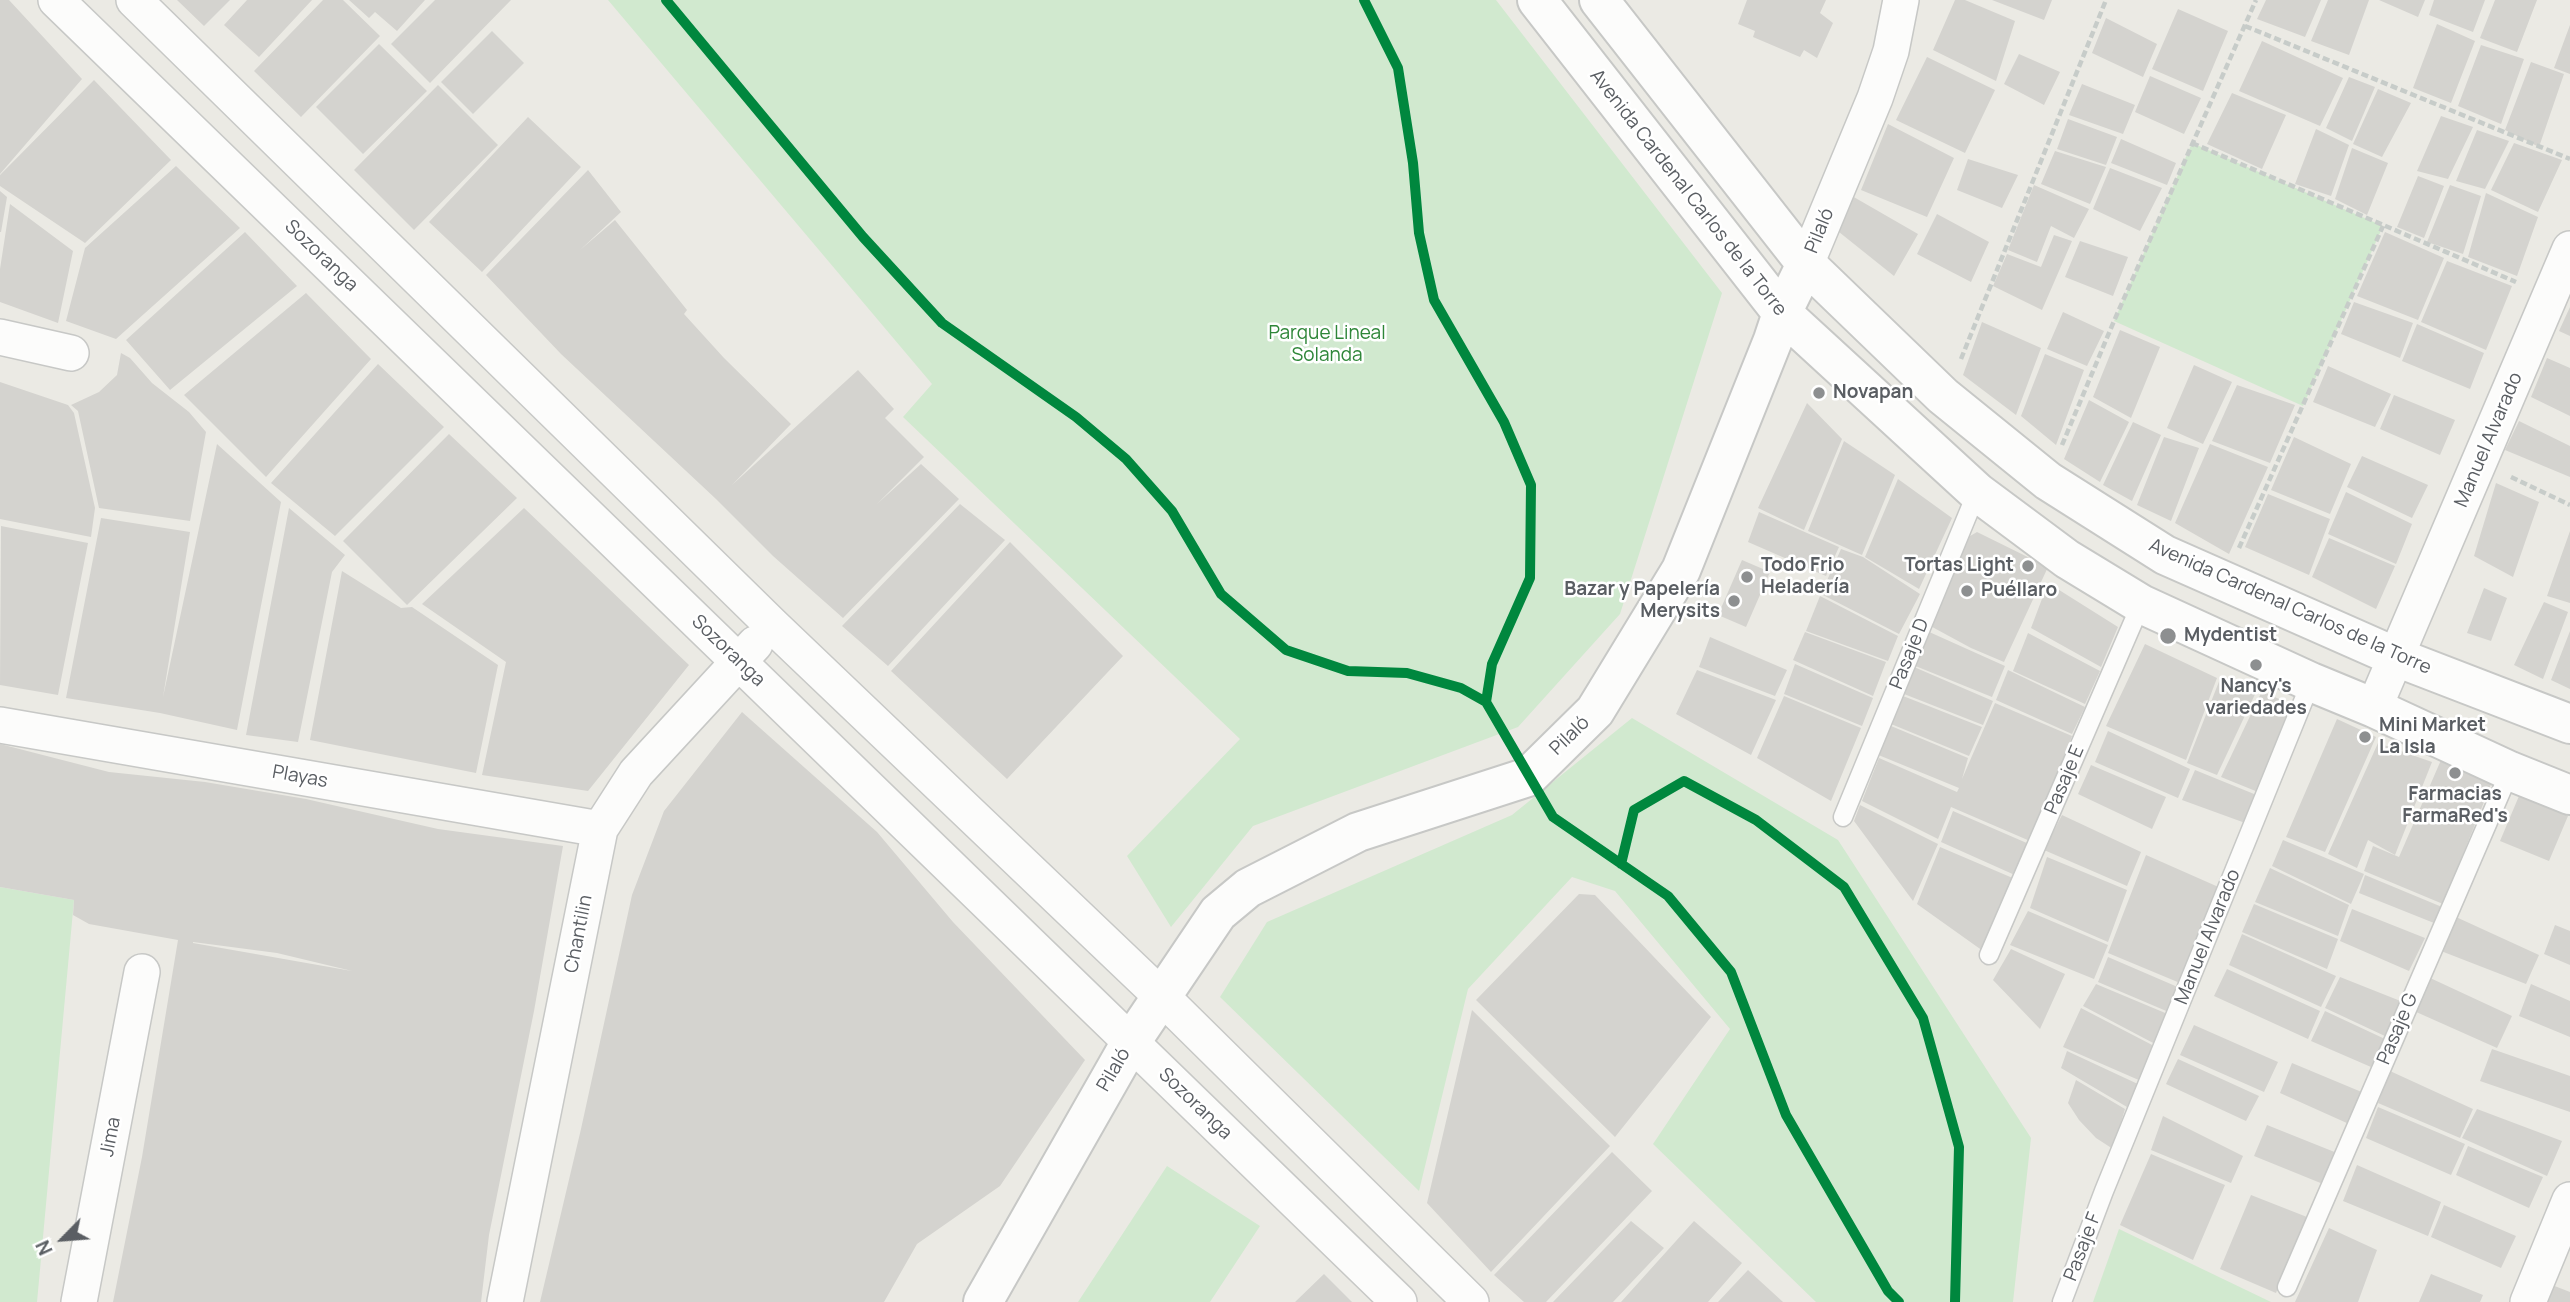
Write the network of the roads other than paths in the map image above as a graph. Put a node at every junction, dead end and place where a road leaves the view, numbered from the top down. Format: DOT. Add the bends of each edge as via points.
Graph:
graph roads {
  1 [pos="56,0"];
  2 [pos="134,0"];
  3 [pos="1537,0"];
  4 [pos="1599,0"];
  5 [pos="1901,0"];
  6 [pos="2570,249"];
  7 [pos="1806,264"];
  8 [pos="1782,313"];
  9 [pos="0,337"];
  10 [pos="71,353"];
  11 [pos="1977,492"];
  12 [pos="2141,604"];
  13 [pos="772,625"];
  14 [pos="2396,657"];
  15 [pos="739,661"];
  16 [pos="2311,682"];
  17 [pos="2374,708"];
  18 [pos="2570,724"];
  19 [pos="0,725"];
  20 [pos="2510,771"];
  21 [pos="2570,795"];
  22 [pos="1843,817"];
  23 [pos="600,829"];
  24 [pos="1989,955"];
  25 [pos="142,972"];
  26 [pos="1161,996"];
  27 [pos="1130,1042"];
  28 [pos="2104,1191"];
  29 [pos="2570,1200"];
  30 [pos="1441,1272"];
  31 [pos="2287,1287"];
  32 [pos="79,1302"];
  33 [pos="505,1302"];
  34 [pos="983,1302"];
  35 [pos="1399,1302"];
  36 [pos="1408,1302"];
  37 [pos="1472,1302"];
  38 [pos="2062,1302"];
  39 [pos="2528,1302"];
  1 -- 15 [label="street, Sozoranga"];
  2 -- 13 [label="street"];
  3 -- 8 [label="street, Avenida Cardenal Carlos de la Torre"];
  4 -- 7 [label="street, Avenida Cardenal Carlos de la Torre"];
  5 -- 7 [label="street, Pilaló" via="1875,98"];
  6 -- 14 [label="street, Manuel Alvarado"];
  7 -- 8 [label="street, Pilaló"];
  7 -- 14 [label="street, Avenida Cardenal Carlos de la Torre" via="1943,396 2048,481 2165,555"];
  8 -- 11 [label="street, Avenida Cardenal Carlos de la Torre"];
  8 -- 26 [label="street, Pilaló" via="1681,570 1595,711 1528,777 1358,832 1248,888 1218,913"];
  9 -- 10 [label="street"];
  11 -- 12 [label="street, Avenida Cardenal Carlos de la Torre" via="2067,559"];
  11 -- 22 [label="lane, Pasaje D"];
  12 -- 16 [label="street, Avenida Cardenal Carlos de la Torre"];
  12 -- 24 [label="lane, Pasaje E"];
  13 -- 15 [label="street, Chantilin"];
  13 -- 26 [label="street"];
  14 -- 17 [label="street, Manuel Alvarado"];
  14 -- 18 [label="street, Avenida Cardenal Carlos de la Torre"];
  15 -- 23 [label="street, Chantilin" via="636,773"];
  15 -- 27 [label="street, Sozoranga"];
  16 -- 17 [label="street, Avenida Cardenal Carlos de la Torre"];
  16 -- 28 [label="lane, Manuel Alvarado"];
  17 -- 20 [label="street, Avenida Cardenal Carlos de la Torre"];
  19 -- 23 [label="street, Playas"];
  20 -- 21 [label="street, Avenida Cardenal Carlos de la Torre"];
  20 -- 31 [label="lane, Pasaje G"];
  23 -- 33 [label="street, Chantilin"];
  25 -- 32 [label="street, Jima"];
  26 -- 27 [label="street, Pilaló"];
  26 -- 30 [label="street"];
  27 -- 34 [label="street, Pilaló"];
  27 -- 35 [label="street, Sozoranga"];
  28 -- 38 [label="lane, Pasaje F"];
  29 -- 39 [label="street"];
  30 -- 36 [label="street"];
  30 -- 37 [label="street"];
}
